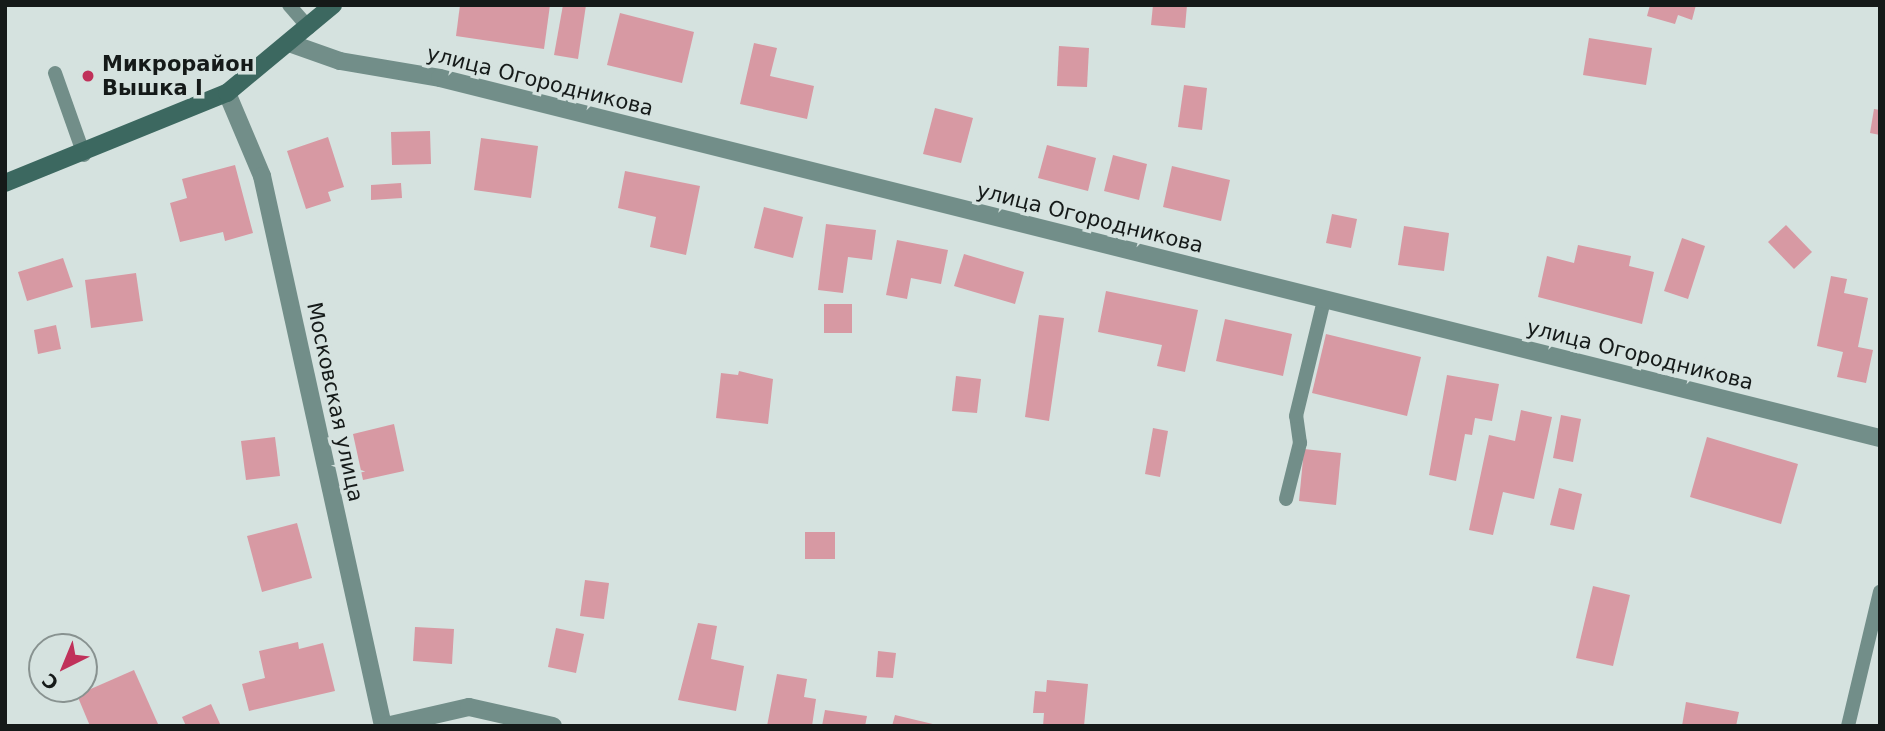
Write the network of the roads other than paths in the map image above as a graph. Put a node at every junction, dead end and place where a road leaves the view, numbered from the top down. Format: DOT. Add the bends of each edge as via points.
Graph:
graph roads {
  1 [pos="289,5"];
  2 [pos="333,5"];
  3 [pos="309,27"];
  4 [pos="289,43"];
  5 [pos="55,73"];
  6 [pos="228,93"];
  7 [pos="84,155"];
  8 [pos="5,183"];
  9 [pos="1324,300"];
  10 [pos="1880,439"];
  11 [pos="1286,499"];
  12 [pos="1880,592"];
  13 [pos="385,726"];
  14 [pos="553,726"];
  15 [pos="1848,726"];
  1 -- 3 [label="lane"];
  2 -- 3 [label="main road"];
  3 -- 4 [label="main road"];
  4 -- 6 [label="main road"];
  4 -- 9 [label="street, улица Огородникова" via="340,61 440,78"];
  5 -- 7 [label="lane"];
  6 -- 7 [label="main road"];
  6 -- 13 [label="street, Московская улица" via="262,176"];
  7 -- 8 [label="main road"];
  9 -- 10 [label="street, улица Огородникова"];
  9 -- 11 [label="lane" via="1296,416 1300,443"];
  12 -- 15 [label="lane"];
  13 -- 14 [label="street" via="469,707"];
}
